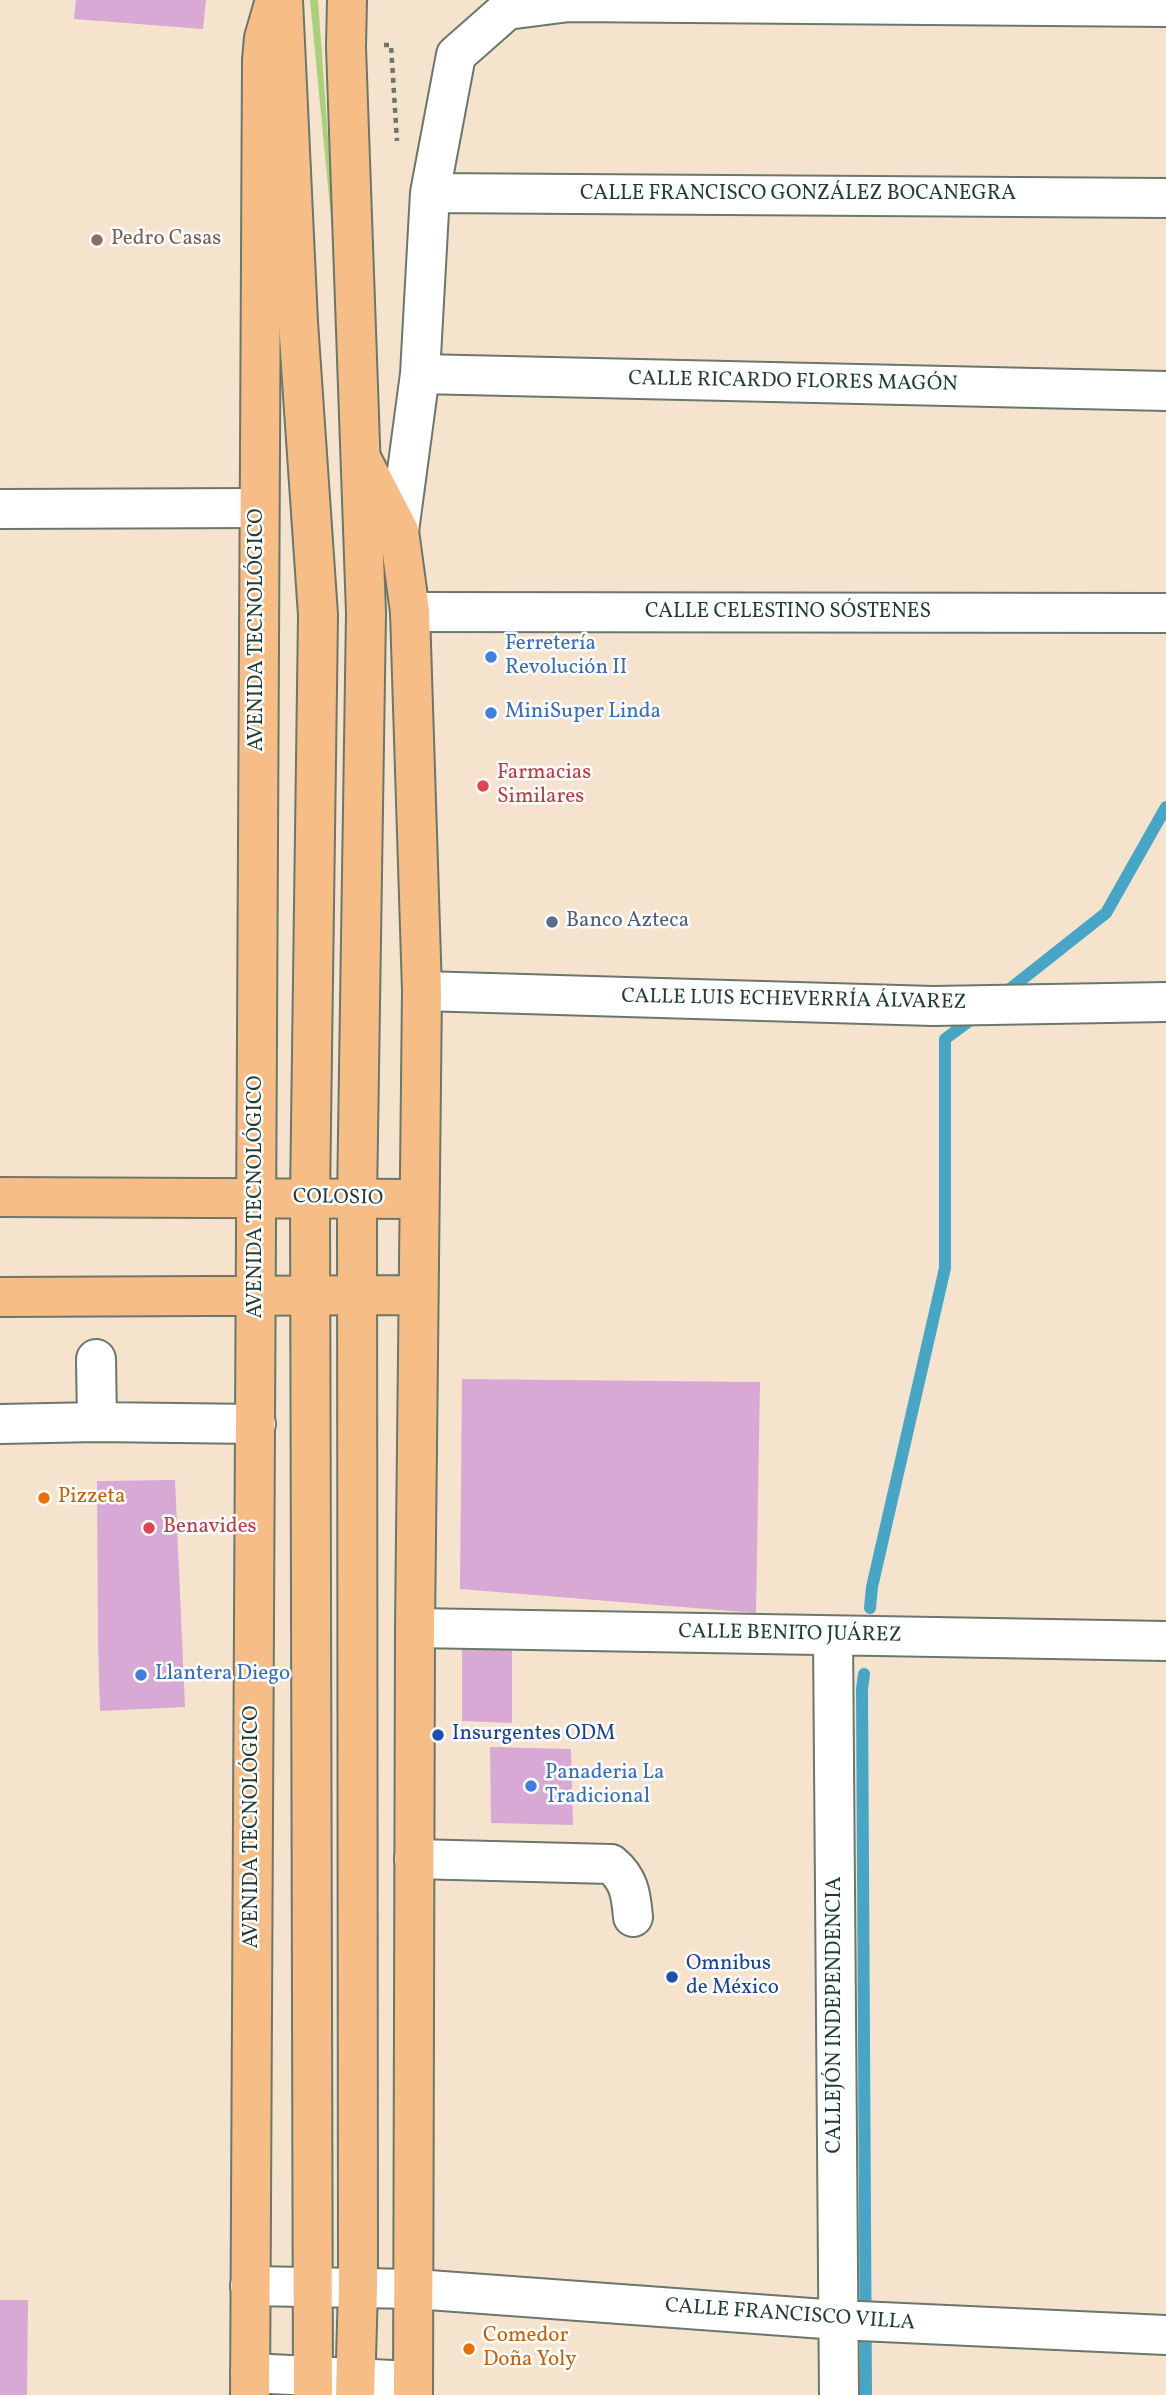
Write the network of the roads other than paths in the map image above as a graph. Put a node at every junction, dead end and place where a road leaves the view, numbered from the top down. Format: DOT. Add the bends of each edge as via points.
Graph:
graph roads {
  1 [pos="275,0"];
  2 [pos="283,0"];
  3 [pos="346,0"];
  4 [pos="736,2"];
  5 [pos="1166,7"];
  6 [pos="430,193"];
  7 [pos="1166,198"];
  8 [pos="420,374"];
  9 [pos="1166,391"];
  10 [pos="362,460"];
  11 [pos="258,508"];
  12 [pos="0,509"];
  13 [pos="399,531"];
  14 [pos="410,612"];
  15 [pos="1166,613"];
  16 [pos="422,991"];
  17 [pos="1166,1002"];
  18 [pos="0,1197"];
  19 [pos="257,1198"];
  20 [pos="310,1198"];
  21 [pos="418,1199"];
  22 [pos="357,1200"];
  23 [pos="418,1295"];
  24 [pos="309,1296"];
  25 [pos="358,1296"];
  26 [pos="0,1297"];
  27 [pos="257,1297"];
  28 [pos="96,1359"];
  29 [pos="97,1422"];
  30 [pos="0,1424"];
  31 [pos="256,1424"];
  32 [pos="415,1628"];
  33 [pos="833,1636"];
  34 [pos="1166,1641"];
  35 [pos="414,1859"];
  36 [pos="633,1916"];
  37 [pos="250,2286"];
  38 [pos="314,2286"];
  39 [pos="358,2288"];
  40 [pos="415,2289"];
  41 [pos="838,2320"];
  42 [pos="1166,2335"];
  43 [pos="250,2384"];
  44 [pos="313,2386"];
  45 [pos="355,2386"];
  46 [pos="413,2388"];
  47 [pos="839,2395"];
  1 -- 11 [label="main road, AVENIDA TECNOLÓGICO" via="262,60"];
  2 -- 20 [label="main road" via="318,615"];
  3 -- 10 [label="main road"];
  4 -- 5 [label="street"];
  4 -- 6 [label="street" via="569,2 508,10 456,55"];
  6 -- 7 [label="street, CALLE FRANCISCO GONZÁLEZ BOCANEGRA"];
  6 -- 8 [label="street"];
  8 -- 9 [label="street, CALLE RICARDO FLORES MAGÓN"];
  8 -- 13 [label="street"];
  10 -- 13 [label="main road"];
  10 -- 22 [label="main road" via="366,612"];
  11 -- 12 [label="street"];
  11 -- 19 [label="main road, AVENIDA TECNOLÓGICO"];
  13 -- 14 [label="main road"];
  14 -- 15 [label="street, CALLE CELESTINO SÓSTENES"];
  14 -- 16 [label="main road"];
  16 -- 17 [label="street, CALLE LUIS ECHEVERRÍA ÁLVAREZ" via="933,1006"];
  16 -- 21 [label="main road"];
  18 -- 19 [label="main road, COLOSIO"];
  19 -- 20 [label="main road, COLOSIO"];
  19 -- 27 [label="main road, AVENIDA TECNOLÓGICO"];
  20 -- 22 [label="main road, COLOSIO"];
  20 -- 24 [label="main road"];
  21 -- 22 [label="main road, COLOSIO"];
  21 -- 23 [label="main road"];
  22 -- 25 [label="main road"];
  23 -- 25 [label="main road"];
  23 -- 32 [label="main road"];
  24 -- 25 [label="main road"];
  24 -- 27 [label="main road"];
  24 -- 38 [label="main road"];
  25 -- 39 [label="main road"];
  26 -- 27 [label="main road"];
  27 -- 31 [label="main road, AVENIDA TECNOLÓGICO"];
  28 -- 29 [label="street"];
  29 -- 30 [label="street"];
  29 -- 31 [label="street"];
  31 -- 37 [label="main road, AVENIDA TECNOLÓGICO"];
  32 -- 33 [label="street, CALLE BENITO JUÁREZ"];
  32 -- 35 [label="main road"];
  33 -- 34 [label="street, CALLE BENITO JUÁREZ"];
  33 -- 41 [label="street, CALLEJÓN INDEPENDENCIA"];
  35 -- 36 [label="street" via="611,1864 631,1891"];
  35 -- 40 [label="main road"];
  37 -- 38 [label="street, CALLE FRANCISCO VILLA"];
  37 -- 43 [label="main road, AVENIDA TECNOLÓGICO"];
  38 -- 39 [label="street, CALLE FRANCISCO VILLA"];
  38 -- 44 [label="main road"];
  39 -- 40 [label="street, CALLE FRANCISCO VILLA"];
  39 -- 45 [label="main road"];
  40 -- 41 [label="street, CALLE FRANCISCO VILLA"];
  40 -- 46 [label="main road"];
  41 -- 42 [label="street, CALLE FRANCISCO VILLA"];
  41 -- 47 [label="street, CALLEJÓN INDEPENDENCIA"];
  43 -- 44 [label="street"];
  44 -- 45 [label="street"];
  45 -- 46 [label="street"];
}
